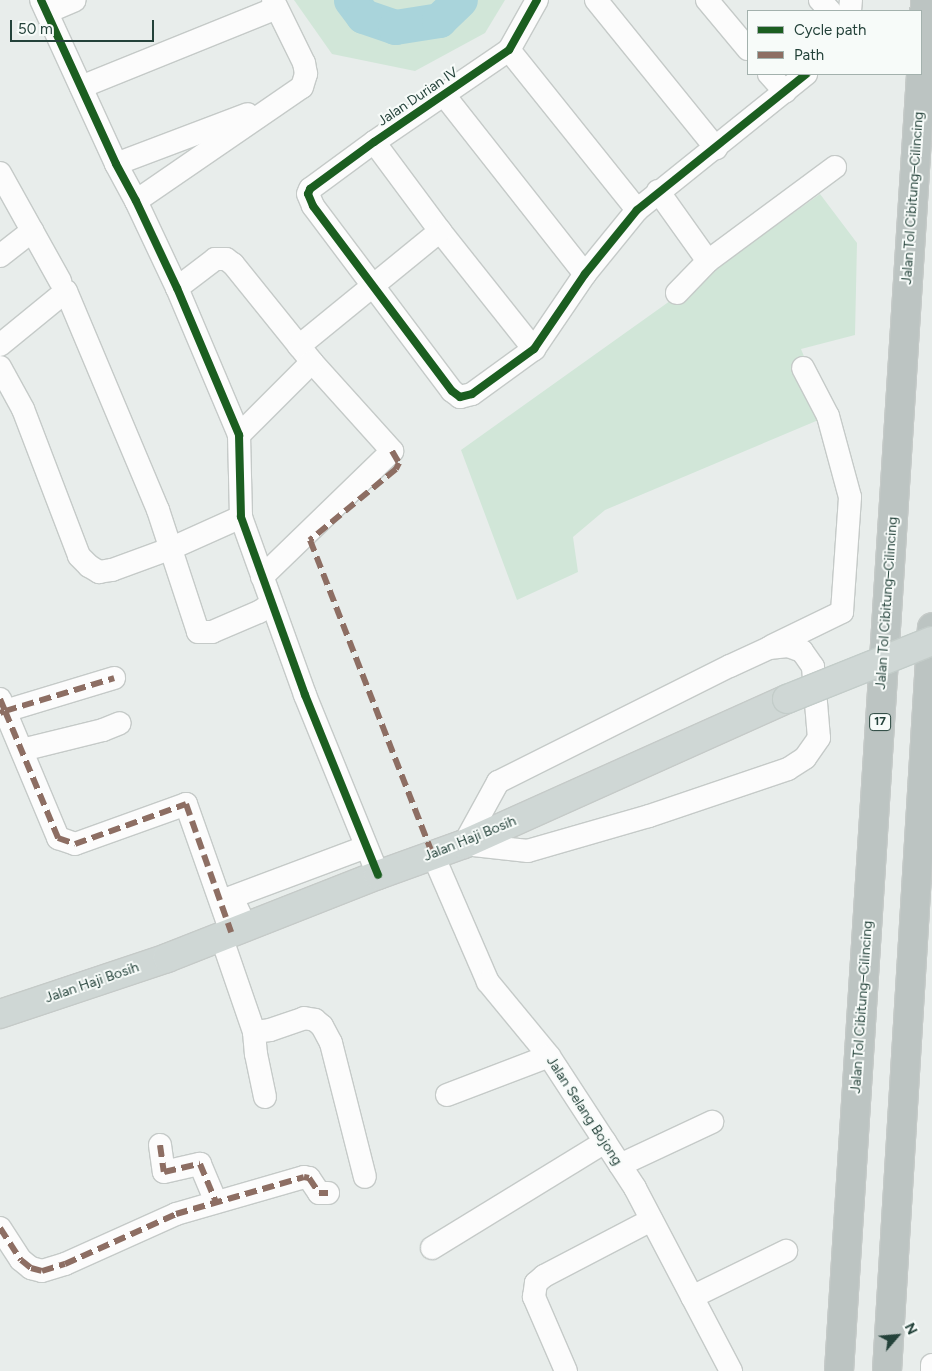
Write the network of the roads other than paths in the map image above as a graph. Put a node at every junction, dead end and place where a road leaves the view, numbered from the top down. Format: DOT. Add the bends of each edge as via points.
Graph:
graph roads {
  1 [pos="75,0"];
  2 [pos="537,0"];
  3 [pos="596,0"];
  4 [pos="707,0"];
  5 [pos="820,0"];
  6 [pos="925,0"];
  7 [pos="275,4"];
  8 [pos="44,6"];
  9 [pos="829,10"];
  10 [pos="747,48"];
  11 [pos="509,50"];
  12 [pos="922,55"];
  13 [pos="770,75"];
  14 [pos="805,75"];
  15 [pos="921,75"];
  16 [pos="81,87"];
  17 [pos="785,92"];
  18 [pos="444,95"];
  19 [pos="283,102"];
  20 [pos="374,142"];
  21 [pos="716,148"];
  22 [pos="116,164"];
  23 [pos="835,167"];
  24 [pos="0,173"];
  25 [pos="658,190"];
  26 [pos="136,201"];
  27 [pos="637,210"];
  28 [pos="440,230"];
  29 [pos="32,231"];
  30 [pos="0,256"];
  31 [pos="708,261"];
  32 [pos="585,274"];
  33 [pos="60,281"];
  34 [pos="374,286"];
  35 [pos="177,288"];
  36 [pos="677,293"];
  37 [pos="0,345"];
  38 [pos="534,349"];
  39 [pos="305,354"];
  40 [pos="0,367"];
  41 [pos="803,368"];
  42 [pos="239,435"];
  43 [pos="241,517"];
  44 [pos="172,548"];
  45 [pos="262,577"];
  46 [pos="271,604"];
  47 [pos="932,627"];
  48 [pos="932,641"];
  49 [pos="768,648"];
  50 [pos="114,678"];
  51 [pos="2,708"];
  52 [pos="120,723"];
  53 [pos="22,750"];
  54 [pos="464,844"];
  55 [pos="366,847"];
  56 [pos="433,855"];
  57 [pos="378,874"];
  58 [pos="232,931"];
  59 [pos="0,1014"];
  60 [pos="254,1032"];
  61 [pos="549,1056"];
  62 [pos="447,1095"];
  63 [pos="265,1097"];
  64 [pos="712,1122"];
  65 [pos="605,1142"];
  66 [pos="160,1145"];
  67 [pos="620,1165"];
  68 [pos="365,1177"];
  69 [pos="328,1193"];
  70 [pos="216,1202"];
  71 [pos="651,1220"];
  72 [pos="0,1228"];
  73 [pos="432,1248"];
  74 [pos="786,1251"];
  75 [pos="692,1297"];
  76 [pos="932,1364"];
  77 [pos="566,1371"];
  78 [pos="731,1371"];
  79 [pos="839,1371"];
  80 [pos="887,1371"];
  81 [pos="932,1371"];
  1 -- 8 [label="street"];
  2 -- 11 [label="street, Jalan Durian IV"];
  3 -- 21 [label="street"];
  4 -- 10 [label="street"];
  5 -- 9 [label="street"];
  6 -- 12 [label="highway, Jalan Tol Cibitung–Cilincing / 17"];
  7 -- 16 [label="street"];
  7 -- 19 [label="street" via="304,63 306,74 302,87"];
  8 -- 16 [label="street"];
  11 -- 18 [label="street, Jalan Durian IV"];
  11 -- 27 [label="street"];
  13 -- 17 [label="street"];
  14 -- 17 [label="street"];
  15 -- 79 [label="highway, Jalan Tol Cibitung–Cilincing / 17"];
  16 -- 22 [label="street"];
  17 -- 21 [label="street"];
  18 -- 20 [label="street, Jalan Durian IV"];
  18 -- 32 [label="street"];
  19 -- 22 [label="street"];
  19 -- 26 [label="street"];
  20 -- 28 [label="street"];
  20 -- 34 [label="street, Jalan Durian IV" via="310,188 309,200"];
  21 -- 25 [label="street"];
  22 -- 26 [label="street"];
  23 -- 31 [label="street"];
  24 -- 29 [label="street"];
  25 -- 27 [label="street"];
  25 -- 31 [label="street"];
  26 -- 35 [label="street"];
  27 -- 32 [label="street"];
  28 -- 34 [label="street"];
  28 -- 38 [label="street"];
  29 -- 30 [label="street"];
  29 -- 33 [label="street"];
  31 -- 36 [label="street"];
  32 -- 38 [label="street"];
  34 -- 38 [label="street" via="452,391 460,397 472,394"];
  34 -- 39 [label="street"];
  35 -- 39 [label="street" via="215,259 226,259 239,270"];
  35 -- 42 [label="street"];
  37 -- 44 [label="street" via="66,292"];
  39 -- 42 [label="street"];
  39 -- 45 [label="street" via="392,452"];
  40 -- 44 [label="street" via="23,409 80,556 88,566 98,572 112,570"];
  41 -- 49 [label="street" via="828,416 850,497 842,612"];
  42 -- 43 [label="street"];
  43 -- 44 [label="street"];
  43 -- 45 [label="street"];
  44 -- 46 [label="street" via="198,632 212,632"];
  45 -- 46 [label="street"];
  46 -- 55 [label="street"];
  47 -- 80 [label="highway"];
  48 -- 54 [label="main road, Jalan Haji Bosih, bridge" via="787,700"];
  49 -- 54 [label="street" via="498,782"];
  49 -- 54 [label="street" via="788,646 802,651 813,667 819,738 800,762 752,783 528,851"];
  50 -- 51 [label="street"];
  51 -- 53 [label="street"];
  52 -- 53 [label="street"];
  53 -- 58 [label="street" via="58,838 75,844 186,804"];
  54 -- 56 [label="main road, Jalan Haji Bosih"];
  55 -- 57 [label="street"];
  55 -- 58 [label="street" via="232,897"];
  56 -- 57 [label="main road, Jalan Haji Bosih"];
  56 -- 61 [label="street, Jalan Selang Bojong" via="488,982"];
  57 -- 58 [label="main road, Jalan Haji Bosih"];
  58 -- 59 [label="main road, Jalan Haji Bosih" via="167,958"];
  58 -- 60 [label="street"];
  60 -- 63 [label="street"];
  60 -- 68 [label="street" via="304,1018 315,1020 322,1026 331,1043"];
  61 -- 62 [label="street"];
  61 -- 65 [label="street, Jalan Selang Bojong"];
  64 -- 67 [label="street"];
  65 -- 67 [label="street, Jalan Selang Bojong"];
  65 -- 73 [label="street"];
  66 -- 70 [label="street" via="164,1172 200,1164"];
  67 -- 71 [label="street, Jalan Selang Bojong"];
  69 -- 70 [label="street" via="320,1193 311,1179 304,1177"];
  70 -- 72 [label="street" via="176,1214 65,1264 42,1271 21,1260"];
  71 -- 75 [label="street, Jalan Selang Bojong"];
  71 -- 77 [label="street" via="536,1283 534,1297"];
  74 -- 75 [label="street"];
  75 -- 78 [label="street, Jalan Selang Bojong"];
  76 -- 81 [label="street"];
}
